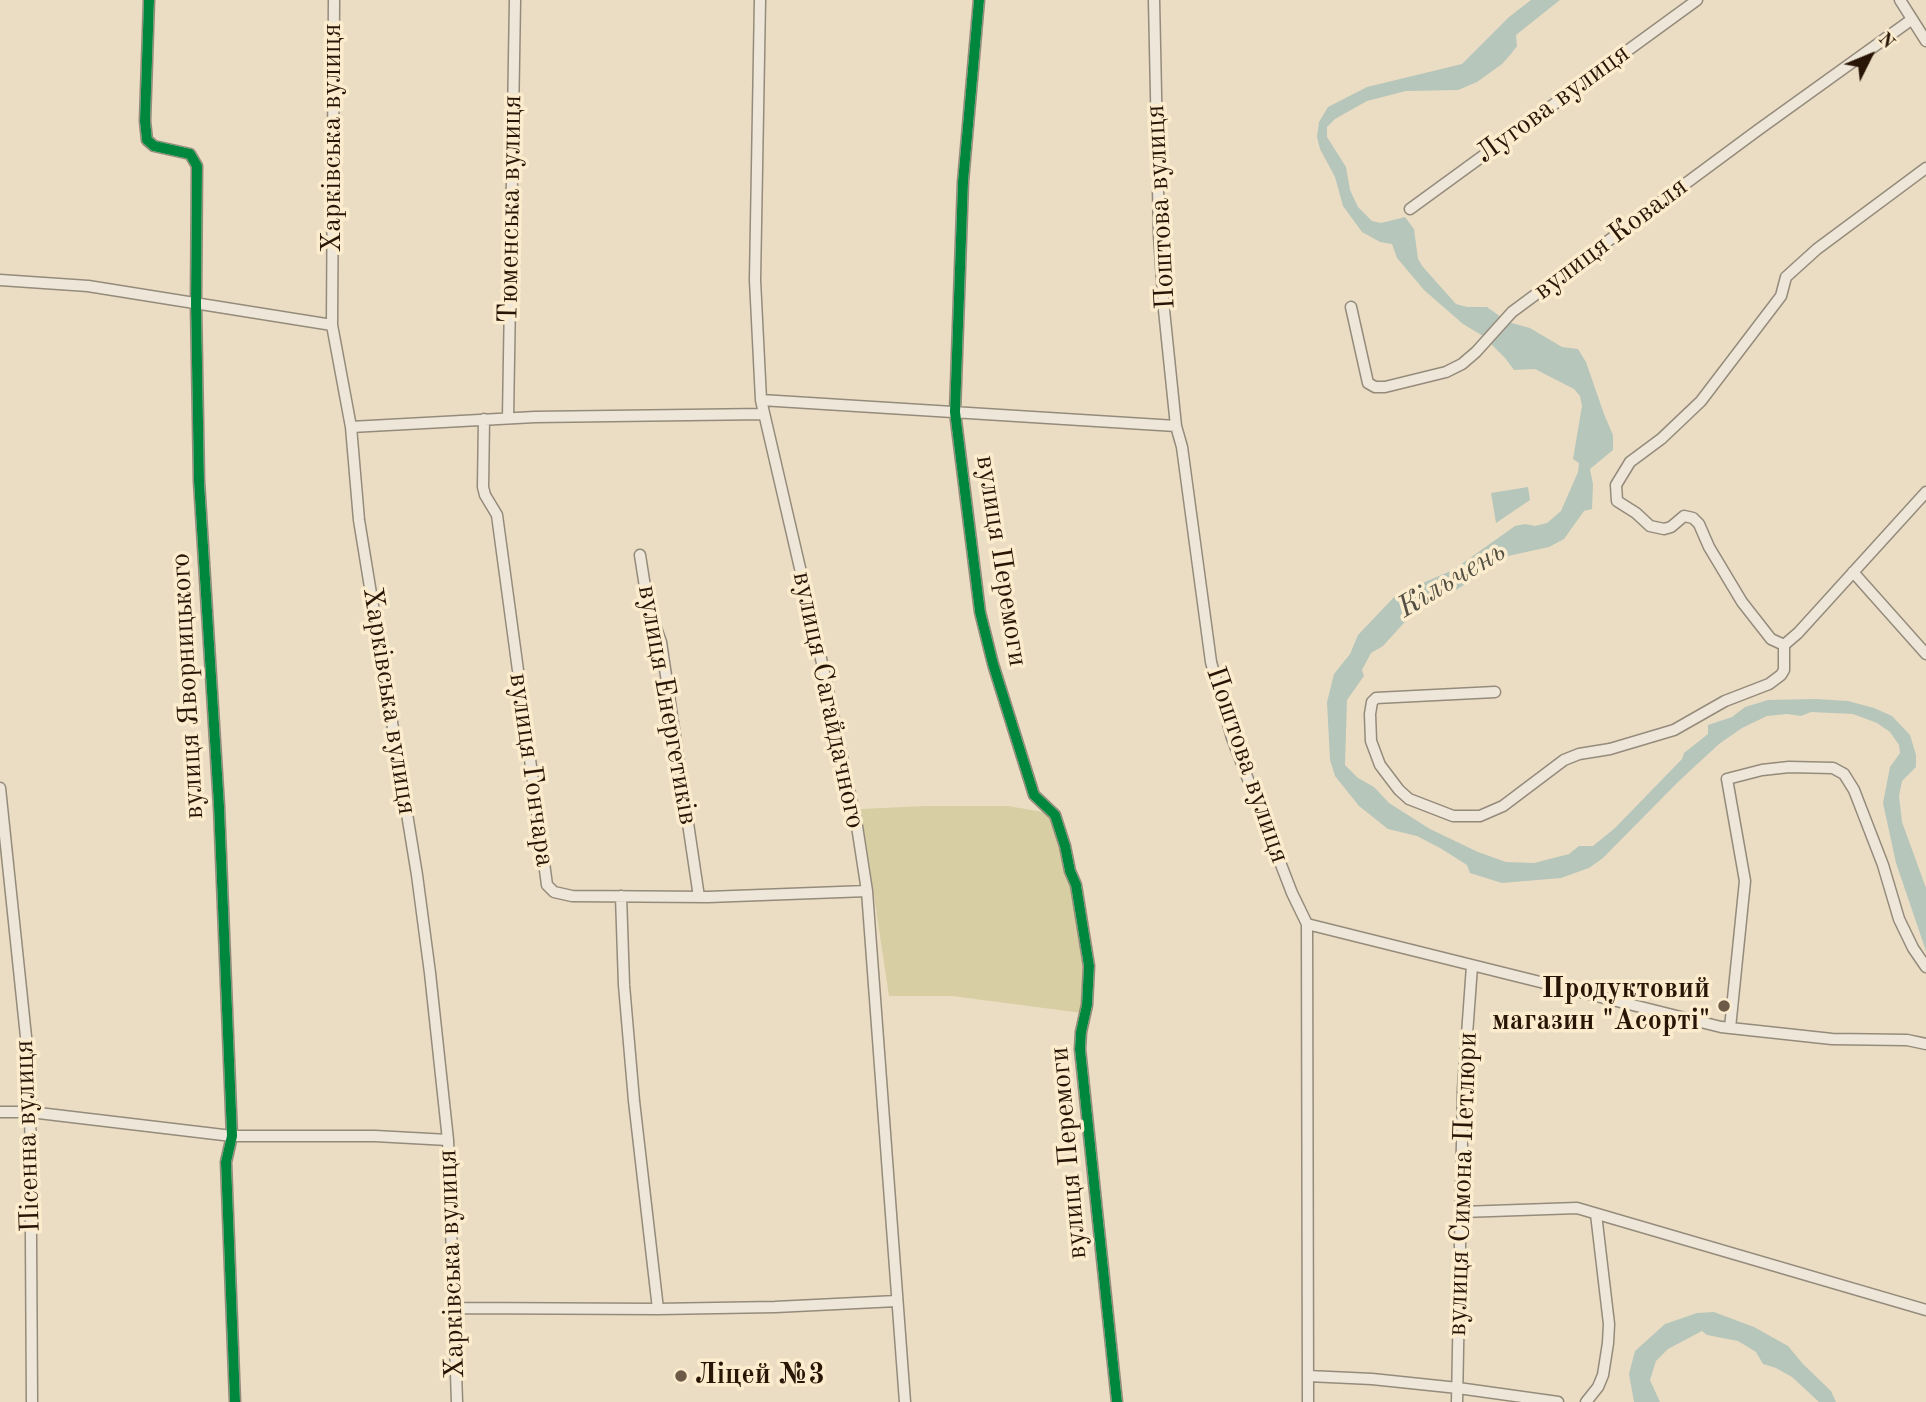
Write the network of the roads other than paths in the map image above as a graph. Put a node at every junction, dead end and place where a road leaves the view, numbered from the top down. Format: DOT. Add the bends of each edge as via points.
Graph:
graph roads {
  1 [pos="149,0"];
  2 [pos="334,0"];
  3 [pos="514,0"];
  4 [pos="760,0"];
  5 [pos="979,0"];
  6 [pos="1154,0"];
  7 [pos="1697,0"];
  8 [pos="1900,0"];
  9 [pos="1911,20"];
  10 [pos="1926,41"];
  11 [pos="1926,167"];
  12 [pos="1409,209"];
  13 [pos="0,280"];
  14 [pos="196,304"];
  15 [pos="1351,307"];
  16 [pos="332,325"];
  17 [pos="761,400"];
  18 [pos="955,412"];
  19 [pos="764,414"];
  20 [pos="508,418"];
  21 [pos="484,419"];
  22 [pos="1176,426"];
  23 [pos="351,427"];
  24 [pos="1926,492"];
  25 [pos="640,555"];
  26 [pos="1853,572"];
  27 [pos="1784,645"];
  28 [pos="1926,654"];
  29 [pos="1495,692"];
  30 [pos="0,788"];
  31 [pos="867,891"];
  32 [pos="621,896"];
  33 [pos="699,897"];
  34 [pos="1307,925"];
  35 [pos="1472,966"];
  36 [pos="1926,967"];
  37 [pos="1730,1028"];
  38 [pos="1926,1044"];
  39 [pos="0,1112"];
  40 [pos="30,1112"];
  41 [pos="232,1136"];
  42 [pos="448,1140"];
  43 [pos="1462,1212"];
  44 [pos="1596,1214"];
  45 [pos="897,1301"];
  46 [pos="455,1308"];
  47 [pos="658,1309"];
  48 [pos="1926,1310"];
  49 [pos="1308,1376"];
  50 [pos="1458,1388"];
  51 [pos="32,1402"];
  52 [pos="234,1402"];
  53 [pos="457,1402"];
  54 [pos="905,1402"];
  55 [pos="1117,1402"];
  56 [pos="1308,1402"];
  57 [pos="1457,1402"];
  58 [pos="1558,1402"];
  59 [pos="1586,1402"];
  1 -- 14 [label="street, вулиця Яворницького" via="147,140 154,146 190,154 197,166"];
  2 -- 16 [label="street, Харківська вулиця"];
  3 -- 20 [label="street, Тюменська вулиця"];
  4 -- 17 [label="street, вулиця Сагайдачного" via="755,280"];
  5 -- 18 [label="street, вулиця Перемоги" via="963,182"];
  6 -- 22 [label="street, Поштова вулиця" via="1159,235"];
  7 -- 12 [label="street, Лугова вулиця"];
  8 -- 9 [label="street"];
  9 -- 10 [label="street"];
  9 -- 15 [label="street, вулиця Коваля" via="1512,312 1462,363 1446,372 1385,387 1368,383"];
  11 -- 27 [label="street" via="1786,277 1780,296 1701,401 1630,462 1616,485 1617,501 1650,526 1664,529 1684,516 1693,518 1742,602 1771,639"];
  13 -- 14 [label="street" via="88,286"];
  14 -- 16 [label="street"];
  14 -- 41 [label="street, вулиця Яворницького" via="199,481 219,806"];
  16 -- 23 [label="street, Харківська вулиця"];
  17 -- 18 [label="street"];
  17 -- 19 [label="street, вулиця Сагайдачного"];
  18 -- 22 [label="street"];
  18 -- 55 [label="street, вулиця Перемоги" via="980,612 993,664 1034,795 1055,815 1076,885 1089,966 1080,1049"];
  19 -- 20 [label="street"];
  19 -- 31 [label="street, вулиця Сагайдачного" via="857,826"];
  20 -- 21 [label="street"];
  21 -- 23 [label="street"];
  21 -- 32 [label="street, вулиця Гончара" via="483,487 497,515 547,885 563,895"];
  22 -- 34 [label="street, Поштова вулиця" via="1211,662 1232,738"];
  23 -- 42 [label="street, Харківська вулиця" via="359,520 419,887"];
  24 -- 26 [label="street"];
  25 -- 33 [label="street, вулиця Енергетиків" via="648,606 661,642"];
  26 -- 27 [label="street"];
  26 -- 28 [label="street"];
  27 -- 29 [label="street" via="1784,670 1769,684 1725,701 1674,730 1564,760 1503,806 1480,816 1453,817 1409,799 1380,765 1371,741 1372,702 1376,698"];
  30 -- 40 [label="street, Пісенна вулиця" via="30,1074"];
  31 -- 33 [label="street"];
  31 -- 45 [label="street, вулиця Сагайдачного"];
  32 -- 33 [label="street"];
  32 -- 47 [label="street" via="634,1101"];
  34 -- 35 [label="street"];
  34 -- 49 [label="street, Поштова вулиця"];
  35 -- 37 [label="street"];
  35 -- 43 [label="street, вулиця Симона Петлюри" via="1463,1089"];
  36 -- 37 [label="street" via="1899,919 1883,865 1844,774 1833,768 1789,767 1727,779 1745,881"];
  37 -- 38 [label="street"];
  39 -- 40 [label="street"];
  40 -- 41 [label="street"];
  40 -- 51 [label="street, Пісенна вулиця"];
  41 -- 42 [label="street"];
  41 -- 52 [label="street, вулиця Яворницького" via="226,1162"];
  42 -- 46 [label="street, Харківська вулиця"];
  43 -- 44 [label="street" via="1577,1209"];
  43 -- 50 [label="street, вулиця Симона Петлюри"];
  44 -- 48 [label="street"];
  44 -- 59 [label="street" via="1608,1343 1603,1375"];
  45 -- 47 [label="street"];
  45 -- 54 [label="street, вулиця Сагайдачного"];
  46 -- 47 [label="street"];
  46 -- 53 [label="street, Харківська вулиця"];
  49 -- 50 [label="street"];
  49 -- 56 [label="street, Поштова вулиця"];
  50 -- 57 [label="street, вулиця Симона Петлюри"];
  50 -- 58 [label="street"];
}
